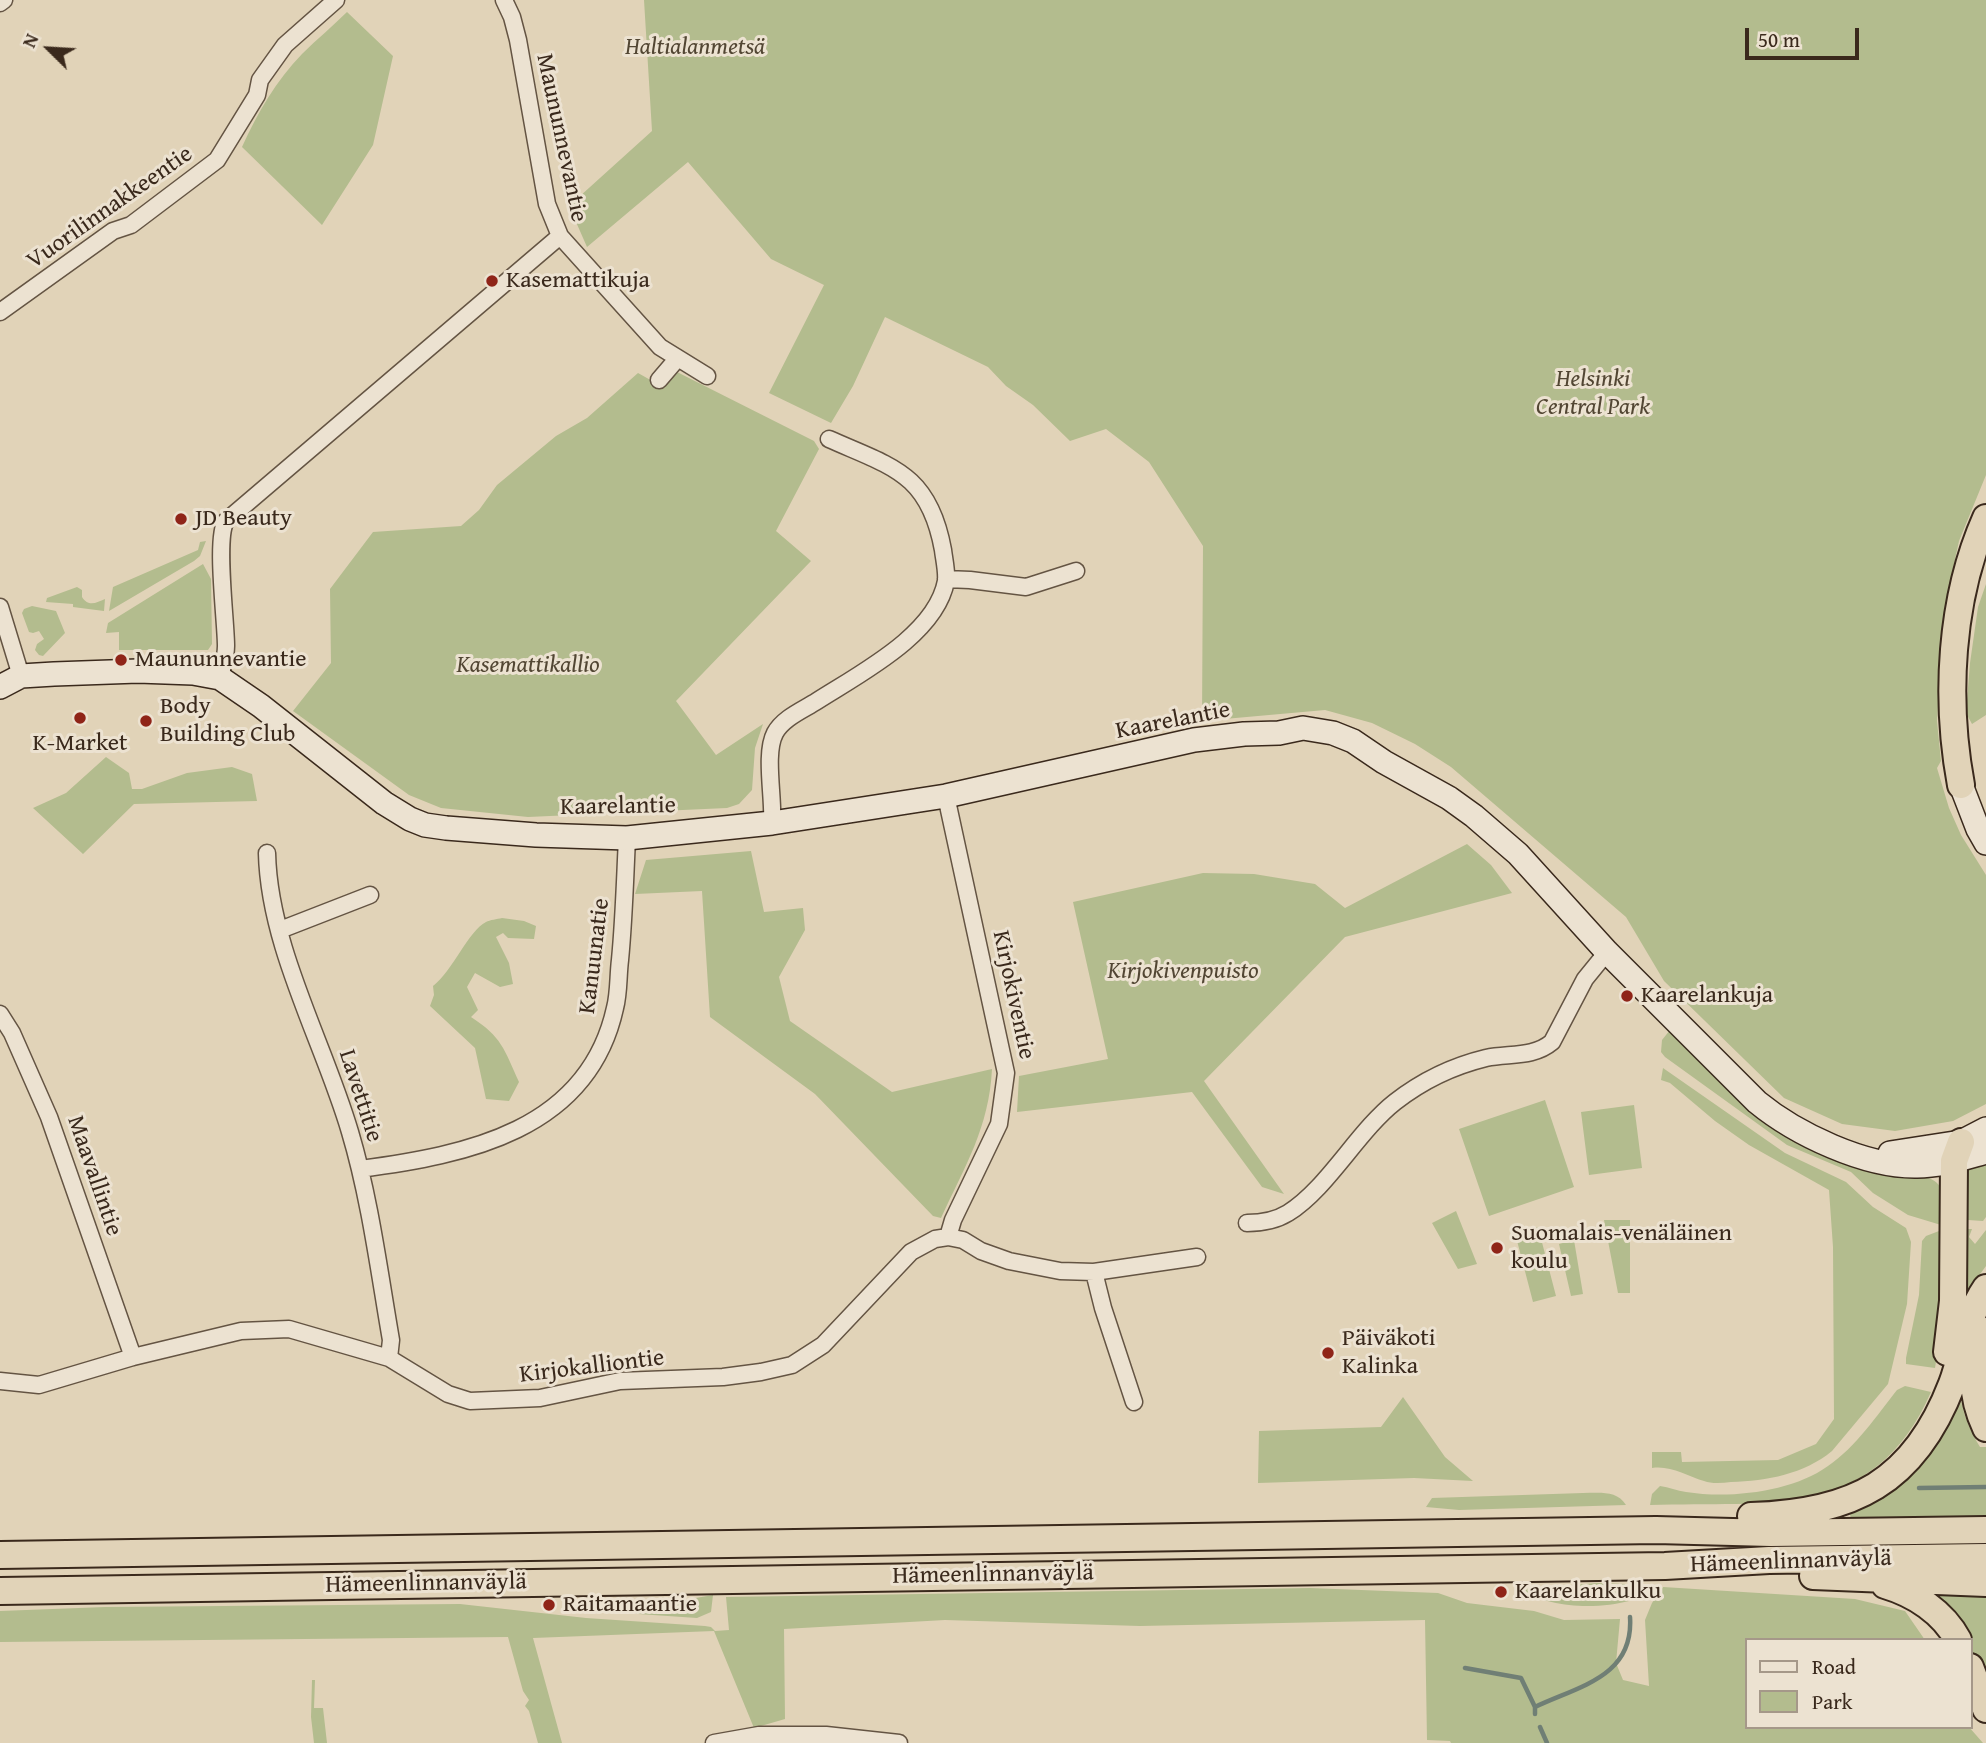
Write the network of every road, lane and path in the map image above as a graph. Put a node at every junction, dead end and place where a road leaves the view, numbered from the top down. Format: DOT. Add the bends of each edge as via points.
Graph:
graph roads {
  1 [pos="336,0"];
  2 [pos="504,0"];
  3 [pos="560,236"];
  4 [pos="0,312"];
  5 [pos="677,359"];
  6 [pos="707,376"];
  7 [pos="659,380"];
  8 [pos="829,439"];
  9 [pos="1986,518"];
  10 [pos="1076,571"];
  11 [pos="946,579"];
  12 [pos="0,607"];
  13 [pos="22,676"];
  14 [pos="220,678"];
  15 [pos="0,687"];
  16 [pos="1961,785"];
  17 [pos="946,796"];
  18 [pos="772,822"];
  19 [pos="627,838"];
  20 [pos="1986,843"];
  21 [pos="267,853"];
  22 [pos="370,895"];
  23 [pos="280,930"];
  24 [pos="1607,952"];
  25 [pos="0,1014"];
  26 [pos="1986,1129"];
  27 [pos="1958,1152"];
  28 [pos="1986,1152"];
  29 [pos="360,1170"];
  30 [pos="1247,1223"];
  31 [pos="948,1237"];
  32 [pos="1197,1258"];
  33 [pos="1094,1272"];
  34 [pos="1986,1288"];
  35 [pos="1986,1331"];
  36 [pos="133,1357"];
  37 [pos="389,1358"];
  38 [pos="0,1381"];
  39 [pos="1134,1402"];
  40 [pos="1939,1409"];
  41 [pos="1986,1427"];
  42 [pos="1656,1530"];
  43 [pos="1986,1530"];
  44 [pos="0,1555"];
  45 [pos="1986,1557"];
  46 [pos="1665,1566"];
  47 [pos="1856,1578"];
  48 [pos="1986,1583"];
  49 [pos="0,1591"];
  50 [pos="1957,1638"];
  51 [pos="1972,1672"];
  52 [pos="1986,1709"];
  53 [pos="715,1743"];
  54 [pos="899,1743"];
  1 -- 4 [label="street, Vuorilinnakkeentie" via="285,46 260,80 257,94 217,160 131,225 113,231"];
  2 -- 3 [label="street, Maununnevantie" via="518,40 547,204"];
  3 -- 5 [label="street" via="660,348"];
  3 -- 14 [label="street, Maununnevantie" via="226,521 221,551 226,648"];
  5 -- 6 [label="street"];
  5 -- 7 [label="street"];
  8 -- 11 [label="street" via="910,478 921,491 942,542"];
  9 -- 16 [label="highway" via="1964,586 1955,645 1953,706"];
  10 -- 11 [label="street" via="1026,587"];
  11 -- 18 [label="street" via="930,616 911,636 776,732 771,751"];
  12 -- 13 [label="street"];
  13 -- 14 [label="main road, Kaarelantie" via="138,671"];
  13 -- 15 [label="main road, Kaarelantie"];
  14 -- 19 [label="main road, Kaarelantie" via="384,803 425,825"];
  16 -- 20 [label="main road"];
  17 -- 18 [label="main road, Kaarelantie"];
  17 -- 24 [label="main road, Kaarelantie" via="1194,740 1279,733 1301,743 1384,762 1474,816 1518,854"];
  17 -- 31 [label="street, Kirjokiventie" via="1006,1073 999,1124"];
  18 -- 19 [label="main road, Kaarelantie"];
  19 -- 29 [label="street, Kanuunatie" via="616,1005 597,1055 570,1094 530,1123 483,1145"];
  21 -- 23 [label="street, Lavettitie"];
  22 -- 23 [label="street"];
  23 -- 29 [label="street, Lavettitie"];
  24 -- 27 [label="main road, Kaarelantie" via="1775,1117 1848,1151"];
  24 -- 30 [label="street" via="1585,979 1545,1049 1467,1064 1421,1084 1385,1111 1288,1213 1265,1223"];
  25 -- 36 [label="street, Maavallintie" via="49,1116"];
  26 -- 27 [label="main road, Kaarelantie"];
  27 -- 28 [label="main road, Kaarelantie"];
  27 -- 40 [label="highway" via="1953,1301"];
  29 -- 37 [label="street, Lavettitie" via="391,1340"];
  31 -- 33 [label="street" via="1031,1267"];
  31 -- 37 [label="street, Kirjokalliontie" via="911,1252 806,1358 761,1372 620,1381 540,1398 470,1401 448,1394"];
  32 -- 33 [label="street"];
  33 -- 39 [label="street"];
  34 -- 40 [label="highway"];
  35 -- 41 [label="highway" via="1977,1353 1974,1387"];
  36 -- 37 [label="street, Kirjokalliontie" via="241,1331 289,1329"];
  36 -- 38 [label="street, Kirjokalliontie" via="39,1385"];
  40 -- 42 [label="highway" via="1906,1462 1853,1498 1780,1515 1720,1516"];
  42 -- 43 [label="highway, Hämeenlinnanväylä"];
  42 -- 44 [label="highway, Hämeenlinnanväylä"];
  45 -- 46 [label="highway, Hämeenlinnanväylä"];
  46 -- 47 [label="highway"];
  46 -- 49 [label="highway, Hämeenlinnanväylä"];
  47 -- 48 [label="highway"];
  47 -- 50 [label="highway" via="1904,1590 1939,1614"];
  51 -- 52 [label="highway"];
  53 -- 54 [label="street" via="759,1735 826,1735"];
}
